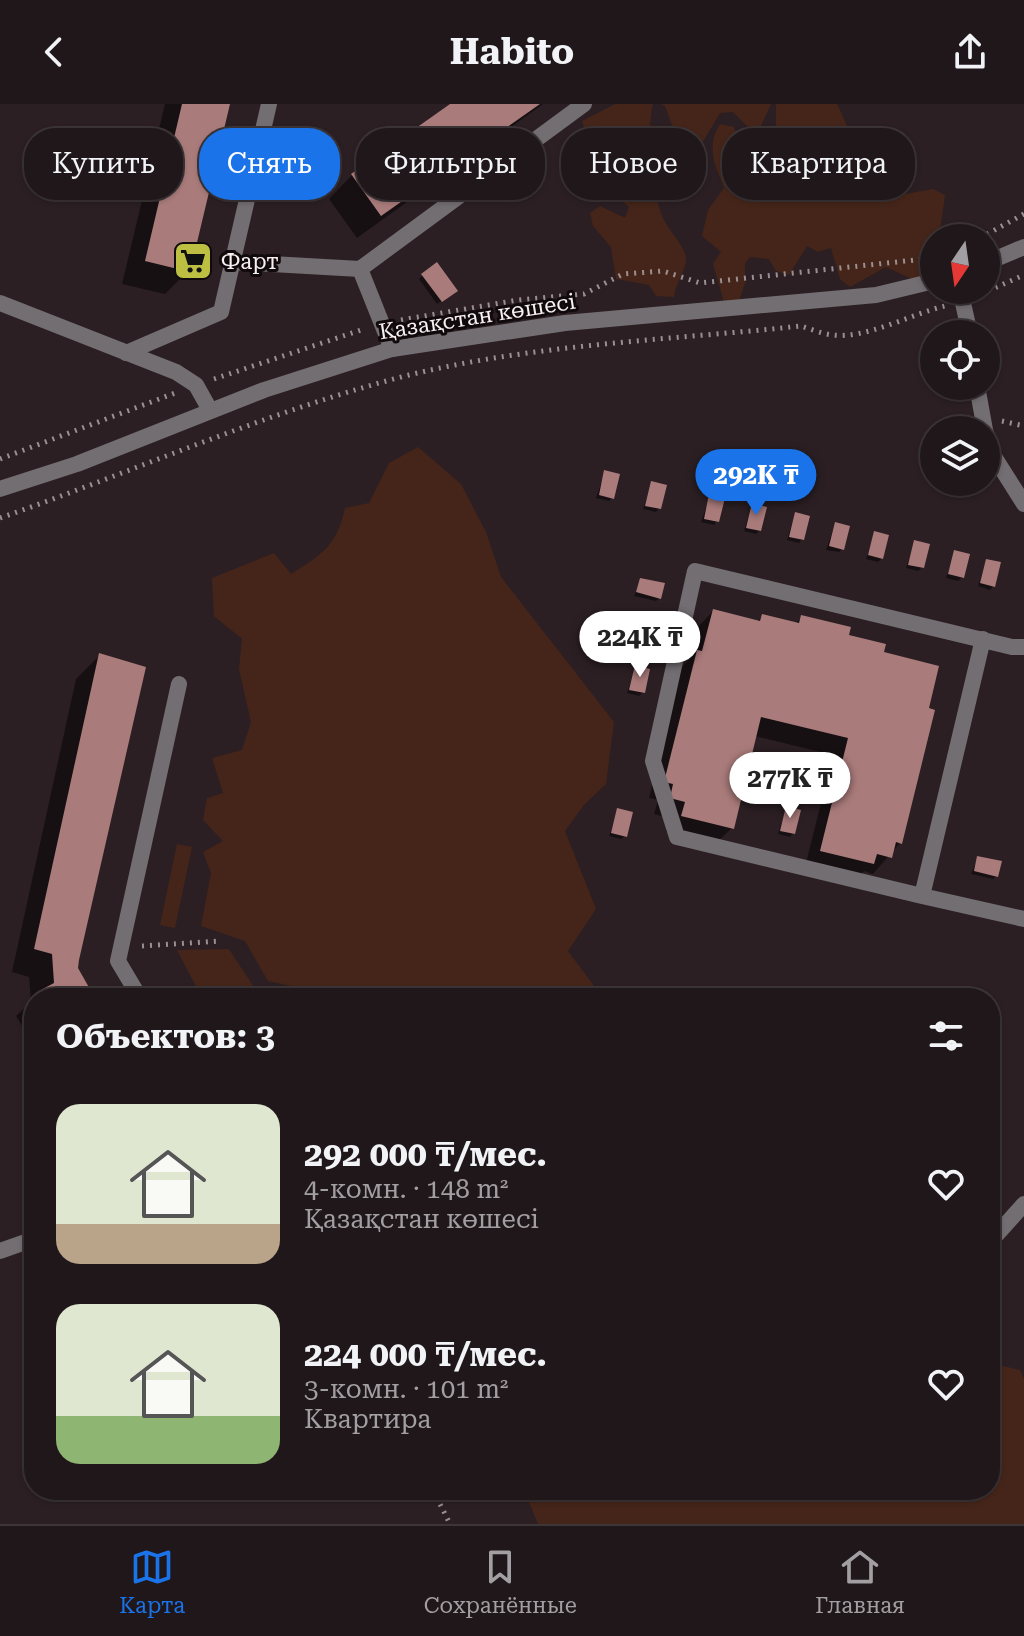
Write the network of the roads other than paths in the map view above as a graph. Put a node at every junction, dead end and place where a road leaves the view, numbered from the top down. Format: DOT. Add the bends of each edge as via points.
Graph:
graph roads {
  1 [pos="269,104"];
  2 [pos="584,104"];
  3 [pos="1024,247"];
  4 [pos="1000,257"];
  5 [pos="234,262"];
  6 [pos="360,269"];
  7 [pos="920,284"];
  8 [pos="0,303"];
  9 [pos="392,349"];
  10 [pos="126,353"];
  11 [pos="210,410"];
  12 [pos="1000,466"];
  13 [pos="0,489"];
  14 [pos="1024,504"];
  15 [pos="983,639"];
  16 [pos="1024,647"];
  17 [pos="179,684"];
  18 [pos="922,896"];
  19 [pos="1024,919"];
  20 [pos="134,988"];
  21 [pos="1024,1204"];
  22 [pos="1000,1231"];
  23 [pos="24,1243"];
  24 [pos="0,1251"];
  1 -- 5 [label="street"];
  2 -- 6 [label="street"];
  3 -- 4 [label="street"];
  5 -- 6 [label="street"];
  5 -- 10 [label="street" via="221,312"];
  6 -- 9 [label="street"];
  7 -- 9 [label="street, Қазақстан көшесі" via="876,295 565,323"];
  8 -- 10 [label="street"];
  9 -- 11 [label="street, Қазақстан көшесі"];
  10 -- 11 [label="street" via="186,378"];
  11 -- 13 [label="street, Қазақстан көшесі"];
  12 -- 14 [label="street"];
  15 -- 16 [label="street"];
  15 -- 18 [label="street"];
  15 -- 18 [label="street" via="695,571 653,761 677,837"];
  17 -- 20 [label="street" via="118,961"];
  18 -- 19 [label="street"];
  21 -- 22 [label="street"];
  23 -- 24 [label="street"];
}
